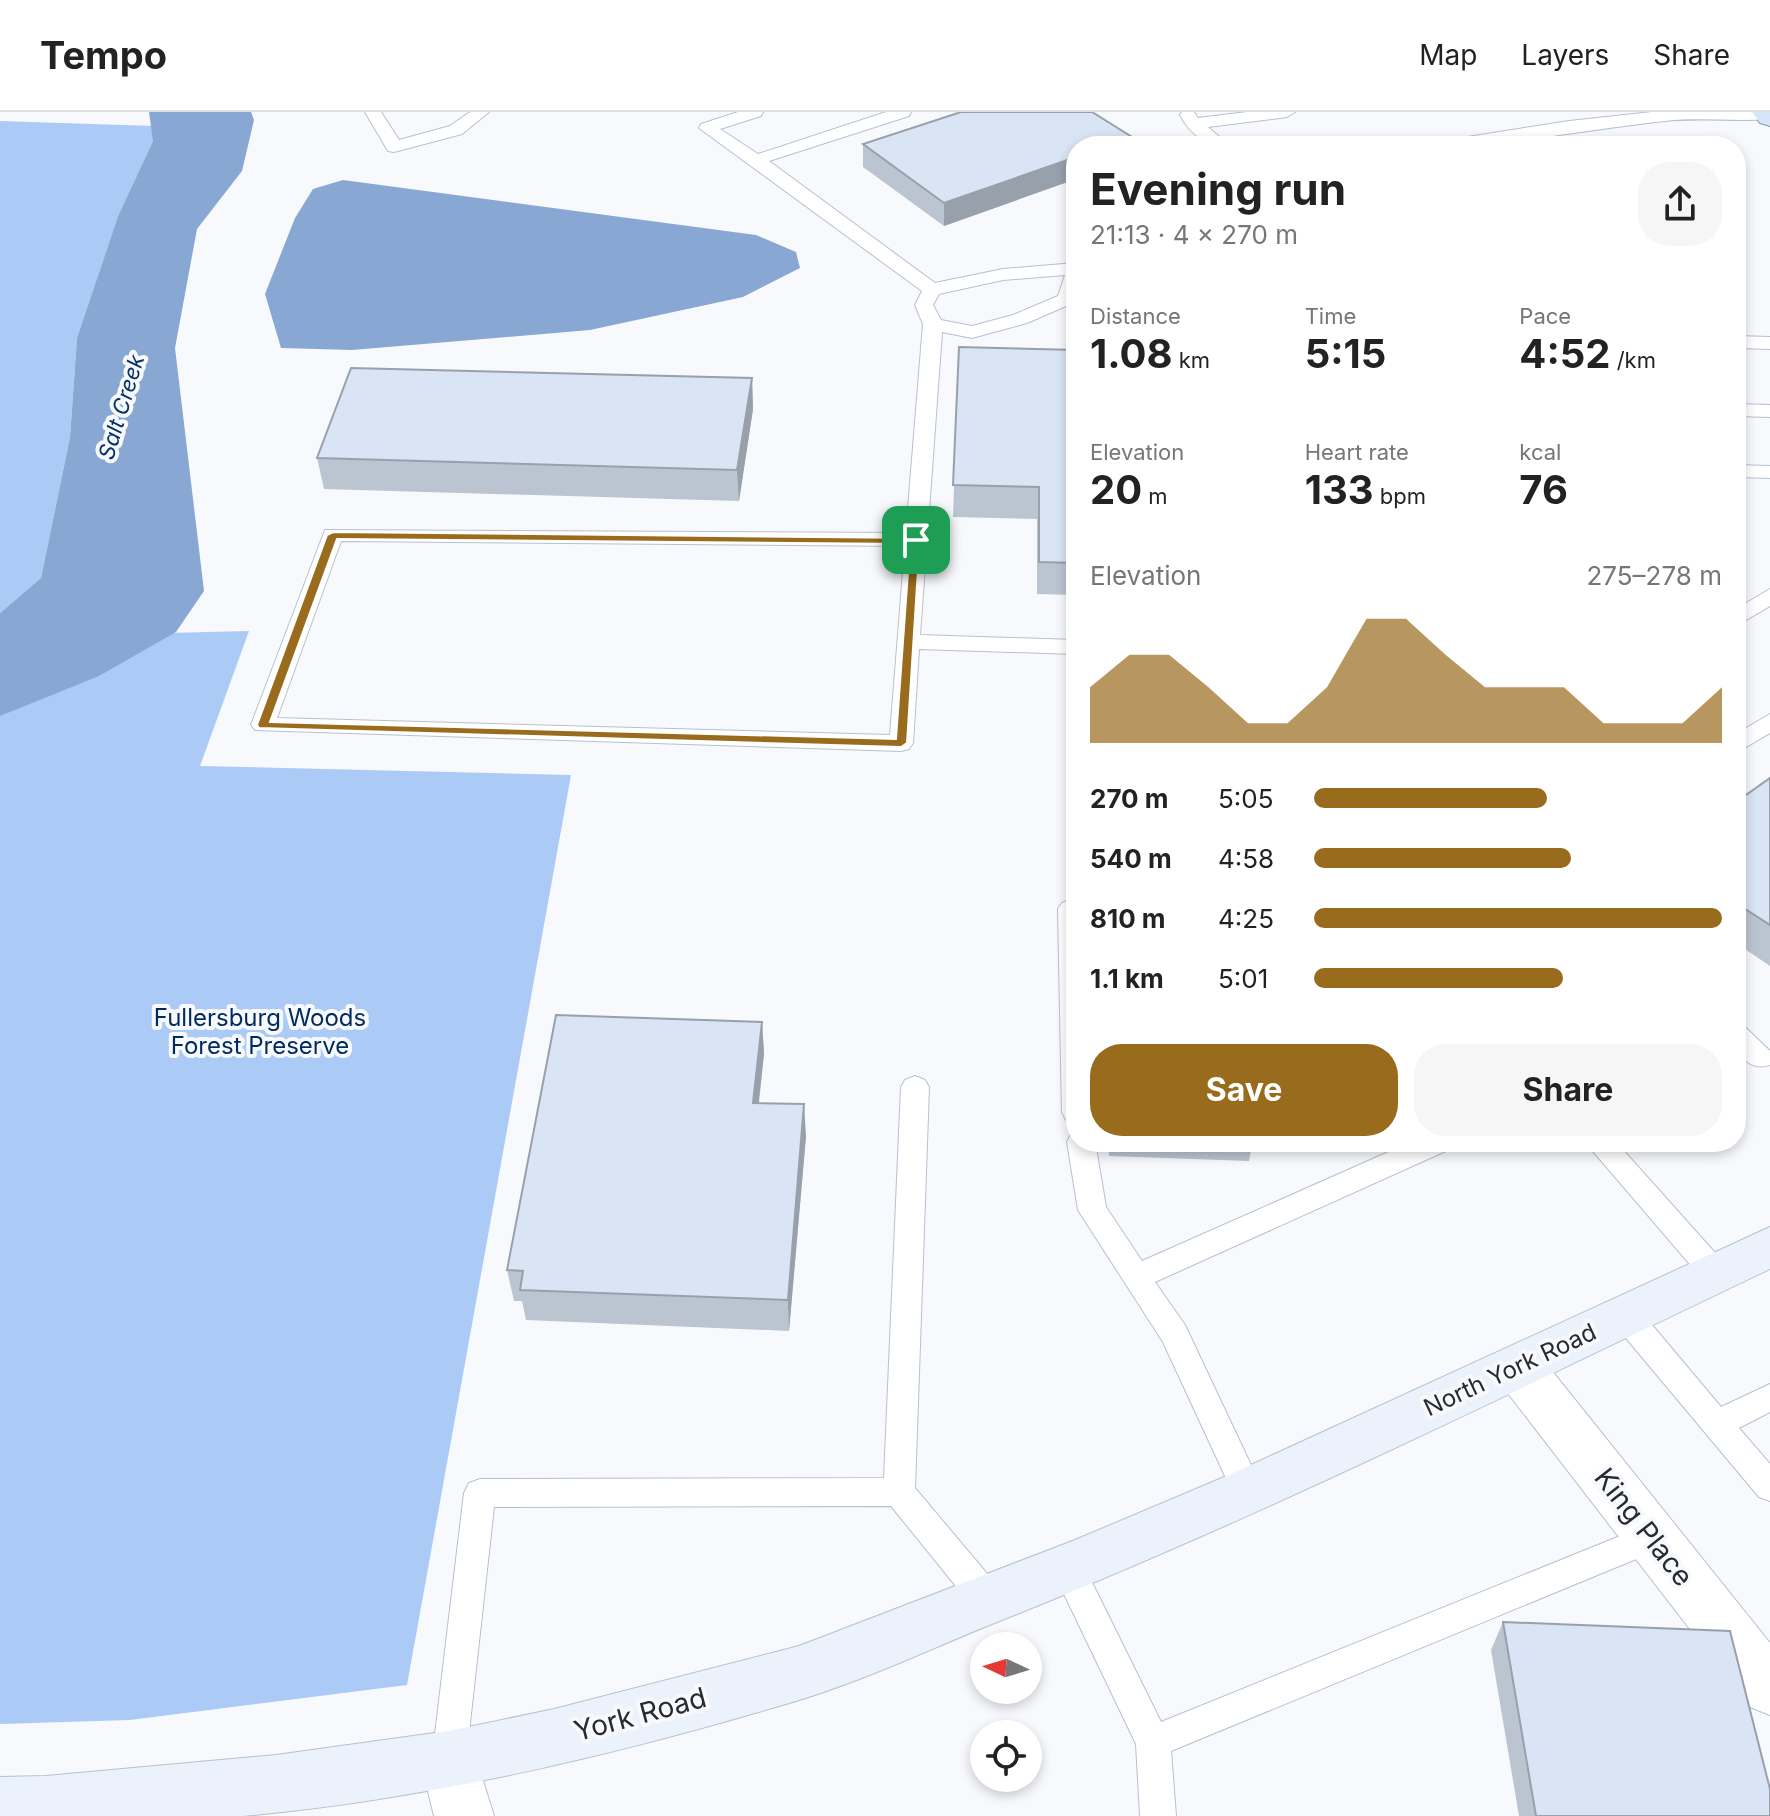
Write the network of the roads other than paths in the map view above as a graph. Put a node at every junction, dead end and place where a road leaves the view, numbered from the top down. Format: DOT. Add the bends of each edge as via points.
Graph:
graph roads {
  1 [pos="373,112"];
  2 [pos="481,112"];
  3 [pos="755,112"];
  4 [pos="903,112"];
  5 [pos="1279,112"];
  6 [pos="1287,112"];
  7 [pos="1768,114"];
  8 [pos="1190,118"];
  9 [pos="1210,136"];
  10 [pos="1531,136"];
  11 [pos="756,160"];
  12 [pos="1066,269"];
  13 [pos="932,290"];
  14 [pos="1066,299"];
  15 [pos="933,324"];
  16 [pos="1746,342"];
  17 [pos="1770,343"];
  18 [pos="1746,410"];
  19 [pos="1770,411"];
  20 [pos="1746,471"];
  21 [pos="1770,472"];
  22 [pos="916,540"];
  23 [pos="1770,596"];
  24 [pos="1746,612"];
  25 [pos="909,642"];
  26 [pos="1066,647"];
  27 [pos="1770,722"];
  28 [pos="1746,738"];
  29 [pos="1746,1042"];
  30 [pos="1767,1060"];
  31 [pos="915,1087"];
  32 [pos="1083,1152"];
  33 [pos="1416,1152"];
  34 [pos="1608,1152"];
  35 [pos="1770,1247"];
  36 [pos="1715,1273"];
  37 [pos="1136,1277"];
  38 [pos="1626,1316"];
  39 [pos="1518,1367"];
  40 [pos="1770,1397"];
  41 [pos="1717,1424"];
  42 [pos="1770,1487"];
  43 [pos="899,1492"];
  44 [pos="1248,1492"];
  45 [pos="1652,1538"];
  46 [pos="1068,1569"];
  47 [pos="988,1600"];
  48 [pos="1770,1688"];
  49 [pos="1153,1742"];
  50 [pos="449,1759"];
  51 [pos="0,1806"];
  52 [pos="464,1816"];
  53 [pos="1158,1816"];
  1 -- 2 [label="lane" via="394,147 456,130"];
  3 -- 11 [label="lane" via="707,128"];
  4 -- 11 [label="lane"];
  5 -- 6 [label="lane"];
  5 -- 8 [label="lane"];
  7 -- 10 [label="lane" via="1671,115"];
  8 -- 9 [label="lane"];
  11 -- 13 [label="lane"];
  12 -- 13 [label="lane" via="1009,272"];
  13 -- 15 [label="lane" via="924,305"];
  14 -- 15 [label="lane" via="972,332"];
  15 -- 22 [label="lane"];
  16 -- 17 [label="lane"];
  18 -- 19 [label="lane"];
  20 -- 21 [label="lane"];
  22 -- 25 [label="lane"];
  22 -- 25 [label="lane" via="333,535 263,725 901,743"];
  23 -- 24 [label="lane"];
  25 -- 26 [label="lane"];
  27 -- 28 [label="lane"];
  29 -- 30 [label="lane"];
  31 -- 43 [label="lane"];
  32 -- 37 [label="lane" via="1092,1210"];
  33 -- 37 [label="lane"];
  34 -- 36 [label="lane"];
  35 -- 36 [label="main road, North York Road"];
  36 -- 38 [label="main road, North York Road"];
  37 -- 44 [label="lane" via="1174,1334"];
  38 -- 39 [label="main road, North York Road"];
  38 -- 41 [label="lane"];
  39 -- 44 [label="main road, North York Road"];
  39 -- 45 [label="street, King Place"];
  40 -- 41 [label="lane"];
  41 -- 42 [label="lane"];
  43 -- 47 [label="lane"];
  43 -- 50 [label="lane" via="480,1493"];
  44 -- 46 [label="main road, York Road"];
  45 -- 48 [label="street, King Place"];
  45 -- 49 [label="lane"];
  46 -- 47 [label="main road, York Road"];
  46 -- 49 [label="lane"];
  47 -- 50 [label="main road, York Road" via="799,1673"];
  49 -- 53 [label="lane"];
  50 -- 51 [label="main road, York Road" via="276,1784"];
  50 -- 52 [label="street"];
}
